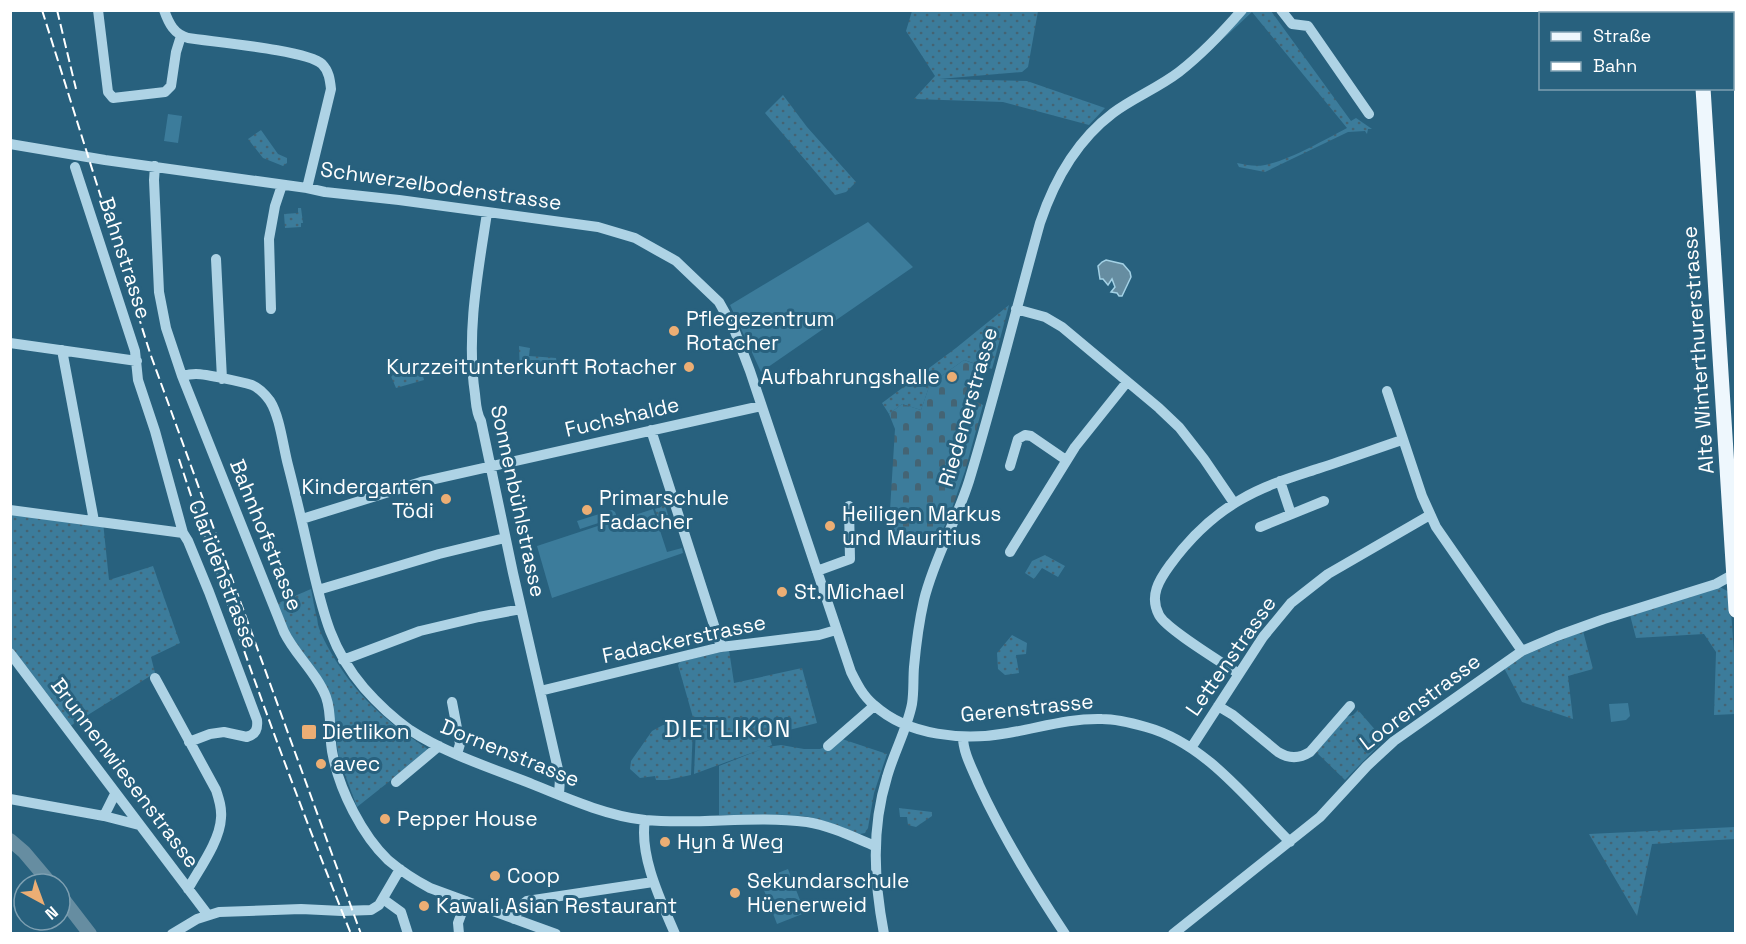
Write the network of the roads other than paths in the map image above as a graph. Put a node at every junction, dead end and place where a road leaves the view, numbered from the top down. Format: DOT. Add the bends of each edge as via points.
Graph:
graph roads {
  1 [pos="98,10"];
  2 [pos="164,10"];
  3 [pos="1242,10"];
  4 [pos="1281,10"];
  5 [pos="180,36"];
  6 [pos="1703,90"];
  7 [pos="1369,114"];
  8 [pos="10,144"];
  9 [pos="155,166"];
  10 [pos="75,167"];
  11 [pos="282,185"];
  12 [pos="308,188"];
  13 [pos="487,213"];
  14 [pos="216,260"];
  15 [pos="271,309"];
  16 [pos="1016,309"];
  17 [pos="10,343"];
  18 [pos="62,350"];
  19 [pos="137,361"];
  20 [pos="182,376"];
  21 [pos="222,379"];
  22 [pos="1128,382"];
  23 [pos="1387,391"];
  24 [pos="761,406"];
  25 [pos="651,430"];
  26 [pos="1402,440"];
  27 [pos="1066,460"];
  28 [pos="491,466"];
  29 [pos="1010,466"];
  30 [pos="1280,481"];
  31 [pos="1324,501"];
  32 [pos="1234,503"];
  33 [pos="849,506"];
  34 [pos="10,510"];
  35 [pos="1291,514"];
  36 [pos="1430,515"];
  37 [pos="302,519"];
  38 [pos="94,521"];
  39 [pos="1260,528"];
  40 [pos="183,533"];
  41 [pos="505,538"];
  42 [pos="1010,552"];
  43 [pos="817,571"];
  44 [pos="1734,574"];
  45 [pos="318,590"];
  46 [pos="521,609"];
  47 [pos="1736,610"];
  48 [pos="836,630"];
  49 [pos="721,647"];
  50 [pos="1522,651"];
  51 [pos="10,654"];
  52 [pos="343,660"];
  53 [pos="1239,674"];
  54 [pos="155,678"];
  55 [pos="540,692"];
  56 [pos="452,702"];
  57 [pos="874,706"];
  58 [pos="1218,706"];
  59 [pos="1350,706"];
  60 [pos="906,724"];
  61 [pos="963,737"];
  62 [pos="189,742"];
  63 [pos="439,746"];
  64 [pos="828,747"];
  65 [pos="1191,748"];
  66 [pos="457,754"];
  67 [pos="396,782"];
  68 [pos="115,794"];
  69 [pos="559,795"];
  70 [pos="10,799"];
  71 [pos="104,816"];
  72 [pos="645,820"];
  73 [pos="139,825"];
  74 [pos="1290,842"];
  75 [pos="875,846"];
  76 [pos="400,869"];
  77 [pos="653,882"];
  78 [pos="188,889"];
  79 [pos="383,899"];
  80 [pos="466,901"];
  81 [pos="208,915"];
  82 [pos="514,919"];
  83 [pos="172,933"];
  84 [pos="408,933"];
  85 [pos="459,933"];
  86 [pos="556,933"];
  87 [pos="675,933"];
  88 [pos="884,933"];
  89 [pos="1065,933"];
  90 [pos="1173,933"];
  1 -- 5 [label="street" via="108,92 113,98 165,92 171,86"];
  2 -- 5 [label="street" via="168,23"];
  3 -- 16 [label="street, Riedenerstrasse" via="1187,65 1114,112 1072,156 1048,199"];
  4 -- 7 [label="street" via="1292,24 1308,26"];
  5 -- 12 [label="street" via="300,55 325,68 331,90"];
  6 -- 44 [label="main road, Alte Winterthurerstrasse"];
  8 -- 9 [label="street"];
  9 -- 11 [label="street, Schwerzelbodenstrasse"];
  9 -- 20 [label="street, Bahnhofstrasse" via="159,292"];
  10 -- 19 [label="street, Bahnstrasse"];
  11 -- 12 [label="street, Schwerzelbodenstrasse"];
  11 -- 15 [label="street" via="269,239"];
  12 -- 13 [label="street, Schwerzelbodenstrasse"];
  13 -- 24 [label="street, Schwerzelbodenstrasse" via="598,227 635,238 676,261 726,316 741,345"];
  13 -- 28 [label="street, Sonnenbühlstrasse" via="474,305 473,360 478,415"];
  14 -- 21 [label="street"];
  16 -- 22 [label="street" via="1057,323"];
  16 -- 60 [label="street, Riedenerstrasse" via="968,483 925,598"];
  17 -- 18 [label="street"];
  18 -- 19 [label="street"];
  18 -- 38 [label="street"];
  19 -- 40 [label="street, Claridenstrasse" via="138,380"];
  20 -- 21 [label="street, Dornenstrasse"];
  20 -- 76 [label="street, Bahnhofstrasse" via="284,632 326,698 334,763 354,812 379,850"];
  21 -- 37 [label="street, Dornenstrasse" via="251,385 270,400"];
  22 -- 27 [label="street"];
  22 -- 32 [label="street" via="1183,432"];
  23 -- 26 [label="street"];
  24 -- 25 [label="street, Fuchshalde"];
  24 -- 43 [label="street, Schwerzelbodenstrasse"];
  25 -- 28 [label="street, Fuchshalde"];
  25 -- 49 [label="street"];
  26 -- 30 [label="street"];
  26 -- 36 [label="street"];
  27 -- 29 [label="street" via="1025,435 1018,439"];
  27 -- 42 [label="street"];
  28 -- 37 [label="street, Fuchshalde" via="421,482"];
  28 -- 41 [label="street, Sonnenbühlstrasse"];
  30 -- 32 [label="street"];
  30 -- 35 [label="street"];
  31 -- 35 [label="street"];
  32 -- 53 [label="street" via="1182,550 1161,578 1155,598 1158,613 1167,625"];
  33 -- 43 [label="street" via="850,559"];
  34 -- 38 [label="street"];
  35 -- 39 [label="street"];
  36 -- 50 [label="street" via="1441,537"];
  36 -- 53 [label="street, Lettenstrasse" via="1305,590 1274,622"];
  37 -- 45 [label="street, Dornenstrasse"];
  38 -- 40 [label="street"];
  40 -- 62 [label="street, Claridenstrasse" via="258,727 247,737 224,732"];
  41 -- 45 [label="street"];
  41 -- 46 [label="street, Sonnenbühlstrasse"];
  43 -- 48 [label="street, Schwerzelbodenstrasse"];
  44 -- 47 [label="main road, Alte Winterthurerstrasse"];
  44 -- 50 [label="street, Loorenstrasse"];
  45 -- 52 [label="street, Dornenstrasse" via="326,623"];
  46 -- 52 [label="street" via="420,631"];
  46 -- 55 [label="street, Sonnenbühlstrasse"];
  48 -- 49 [label="street, Fadackerstrasse"];
  48 -- 57 [label="street, Schwerzelbodenstrasse" via="854,679"];
  49 -- 55 [label="street, Fadackerstrasse"];
  50 -- 74 [label="street, Loorenstrasse" via="1394,741"];
  51 -- 68 [label="street, Brunnenwiesenstrasse"];
  52 -- 63 [label="street, Dornenstrasse" via="390,715"];
  53 -- 58 [label="street, Lettenstrasse"];
  54 -- 62 [label="street"];
  55 -- 69 [label="street, Sonnenbühlstrasse" via="560,778"];
  56 -- 66 [label="street" via="460,744"];
  57 -- 60 [label="street, Schwerzelbodenstrasse"];
  57 -- 64 [label="street"];
  58 -- 59 [label="street" via="1278,752 1292,758 1310,752"];
  58 -- 65 [label="street, Lettenstrasse"];
  60 -- 61 [label="street, Gerenstrasse"];
  60 -- 75 [label="street, Riedenerstrasse" via="878,811"];
  61 -- 65 [label="street, Gerenstrasse" via="1103,719 1147,727"];
  61 -- 89 [label="street" via="971,767 1000,825"];
  62 -- 78 [label="street" via="216,790 221,820 217,836"];
  63 -- 66 [label="street, Dornenstrasse"];
  63 -- 67 [label="street"];
  65 -- 74 [label="street, Gerenstrasse" via="1217,768"];
  66 -- 69 [label="street, Dornenstrasse"];
  68 -- 71 [label="street"];
  68 -- 73 [label="street, Brunnenwiesenstrasse"];
  69 -- 72 [label="street, Dornenstrasse"];
  70 -- 71 [label="street"];
  71 -- 73 [label="street"];
  72 -- 75 [label="street, Dornenstrasse" via="807,822"];
  72 -- 77 [label="street" via="643,832"];
  73 -- 78 [label="street, Brunnenwiesenstrasse"];
  74 -- 90 [label="street, Loorenstrasse"];
  75 -- 88 [label="street, Riedenerstrasse"];
  76 -- 79 [label="street"];
  76 -- 80 [label="street, Bahnhofstrasse" via="430,888"];
  77 -- 82 [label="street" via="527,901"];
  77 -- 87 [label="street"];
  78 -- 81 [label="street, Brunnenwiesenstrasse"];
  79 -- 81 [label="street" via="375,908 363,911 301,909"];
  79 -- 84 [label="street" via="401,912"];
  80 -- 82 [label="street, Bahnhofstrasse"];
  80 -- 85 [label="street" via="458,923"];
  81 -- 83 [label="street"];
  82 -- 86 [label="street, Bahnhofstrasse"];
}
